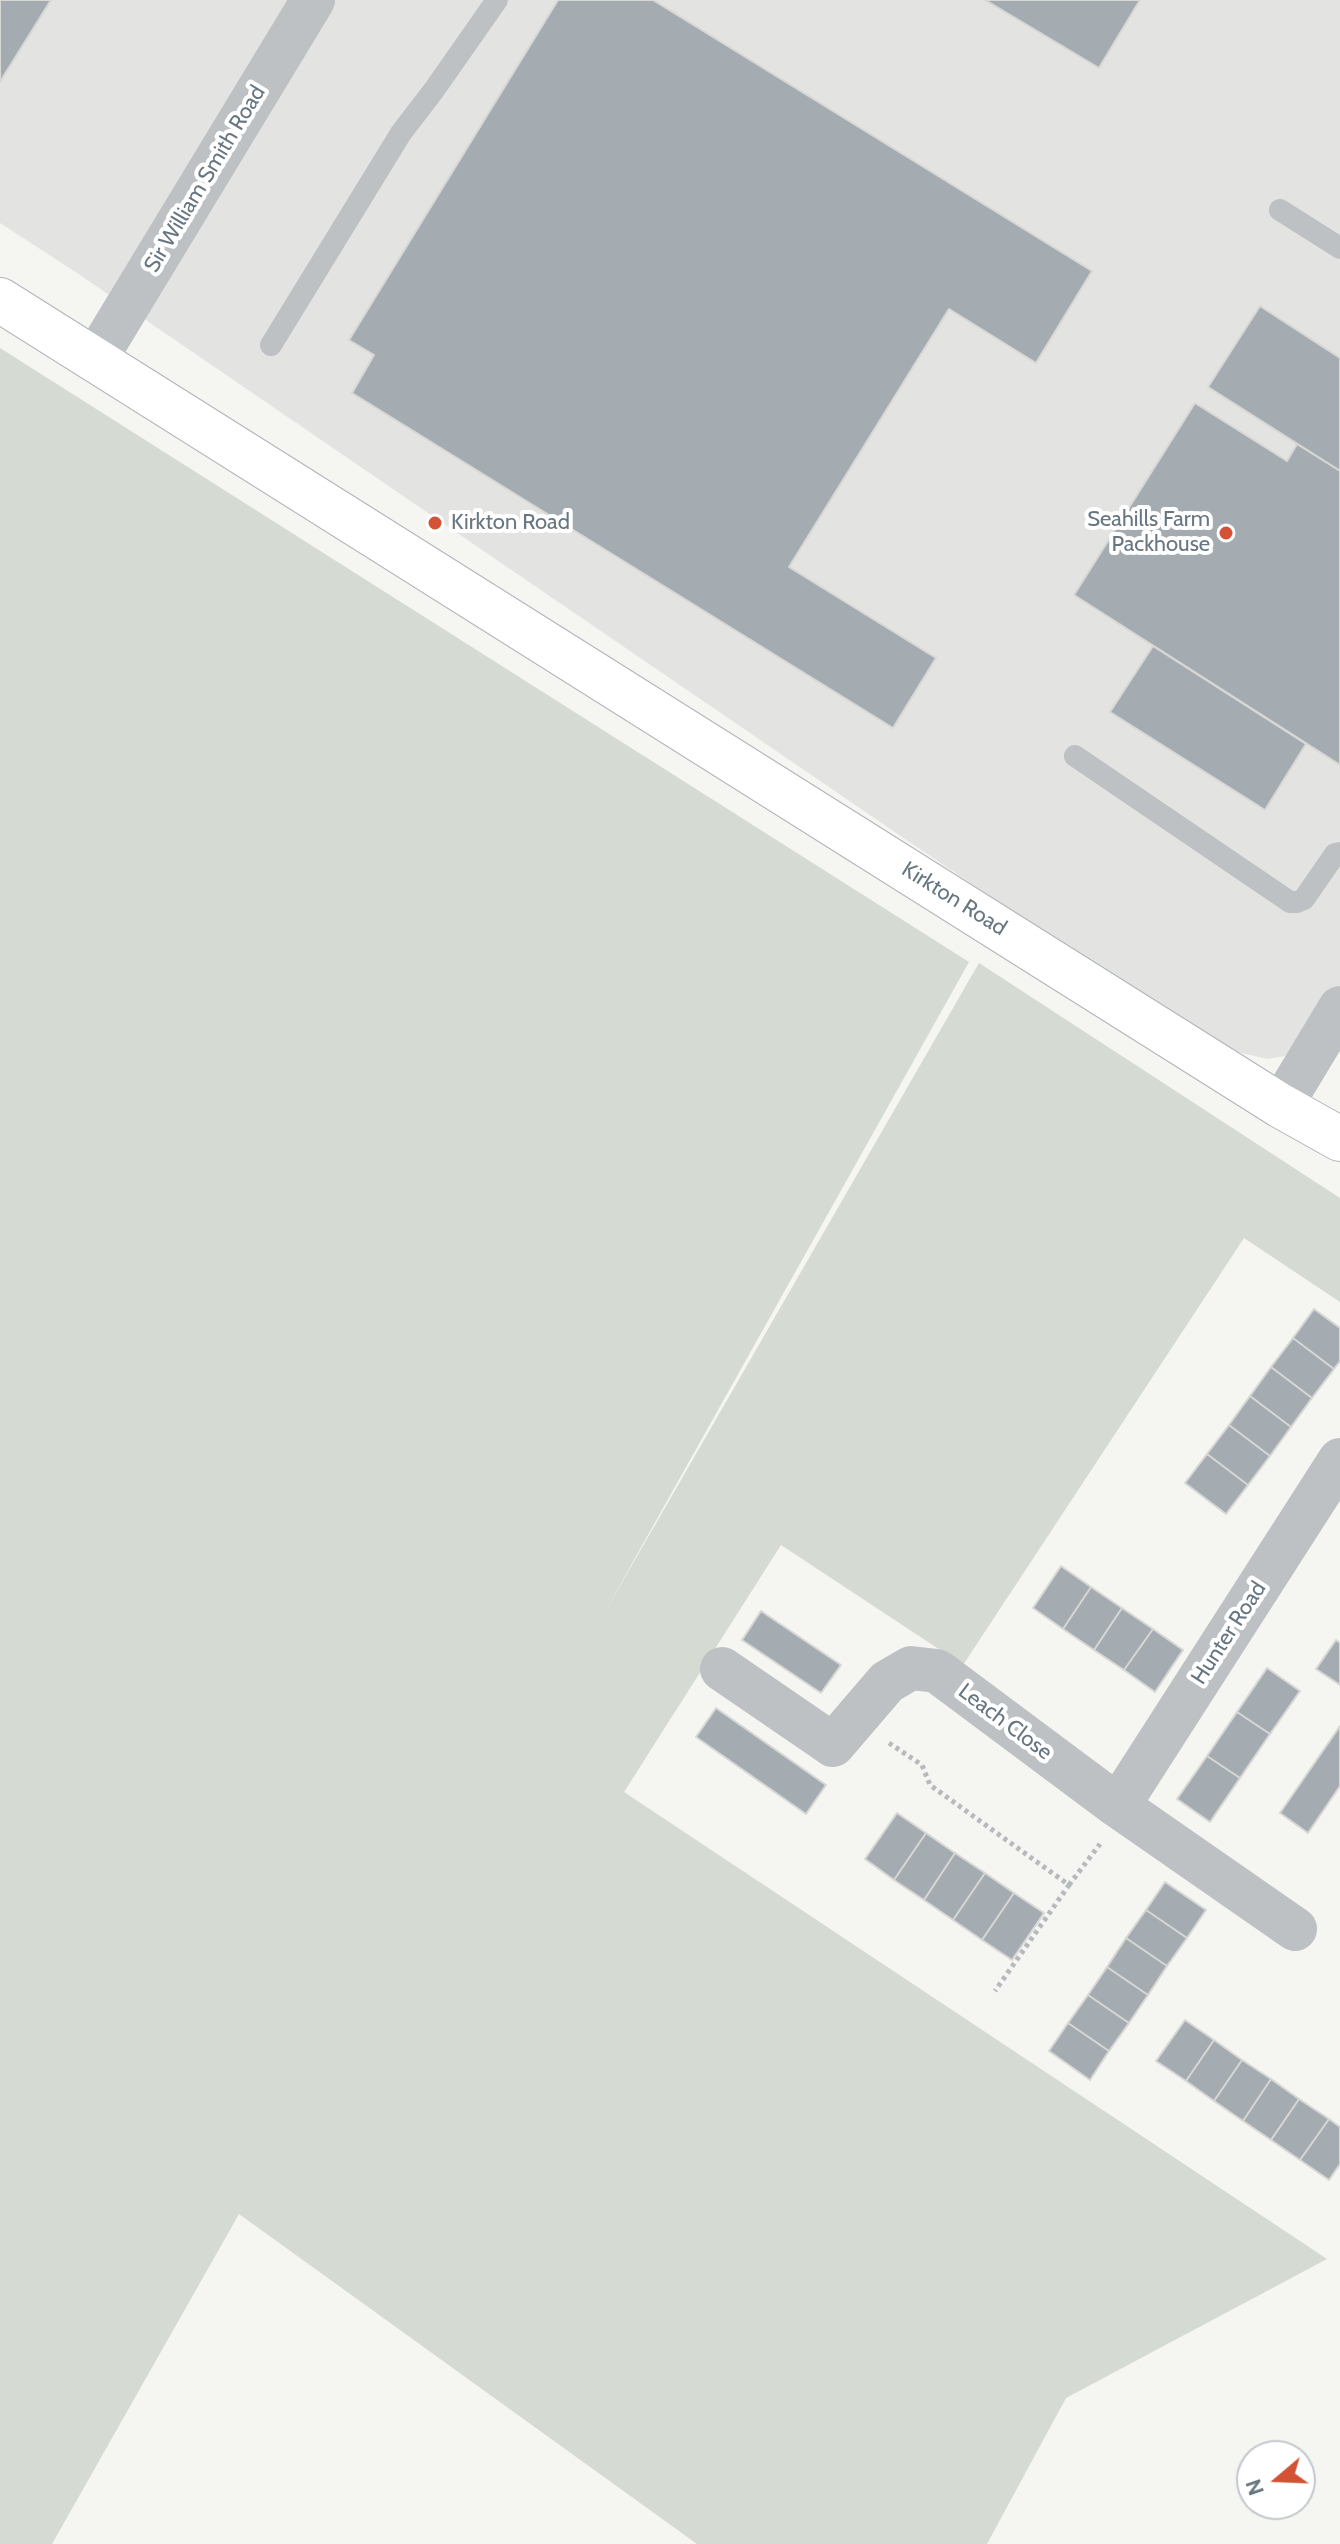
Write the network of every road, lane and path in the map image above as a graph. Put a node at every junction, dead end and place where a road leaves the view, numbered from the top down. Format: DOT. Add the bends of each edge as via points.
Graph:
graph roads {
  1 [pos="313,0"];
  2 [pos="497,0"];
  3 [pos="1280,210"];
  4 [pos="1340,248"];
  5 [pos="0,300"];
  6 [pos="271,345"];
  7 [pos="96,358"];
  8 [pos="1075,756"];
  9 [pos="1340,853"];
  10 [pos="1340,1008"];
  11 [pos="1281,1106"];
  12 [pos="1340,1139"];
  13 [pos="1335,1478"];
  14 [pos="722,1669"];
  15 [pos="855,1719"];
  16 [pos="1118,1806"];
  17 [pos="1295,1929"];
  18 [pos="995,1991"];
  1 -- 7 [label="street, Sir William Smith Road"];
  2 -- 6 [label="lane" via="401,133"];
  3 -- 4 [label="lane"];
  5 -- 7 [label="street, Kirkton Road"];
  7 -- 11 [label="street, Kirkton Road"];
  8 -- 9 [label="lane" via="1290,902 1304,899"];
  10 -- 11 [label="street"];
  11 -- 12 [label="street, Kirkton Road"];
  13 -- 16 [label="street, Hunter Road"];
  14 -- 15 [label="street, Leach Close" via="833,1745"];
  15 -- 16 [label="street, Leach Close" via="887,1682 911,1668 937,1671"];
  15 -- 18 [label="path" via="922,1765 930,1785 1069,1885"];
  16 -- 17 [label="street, Leach Close"];
}
